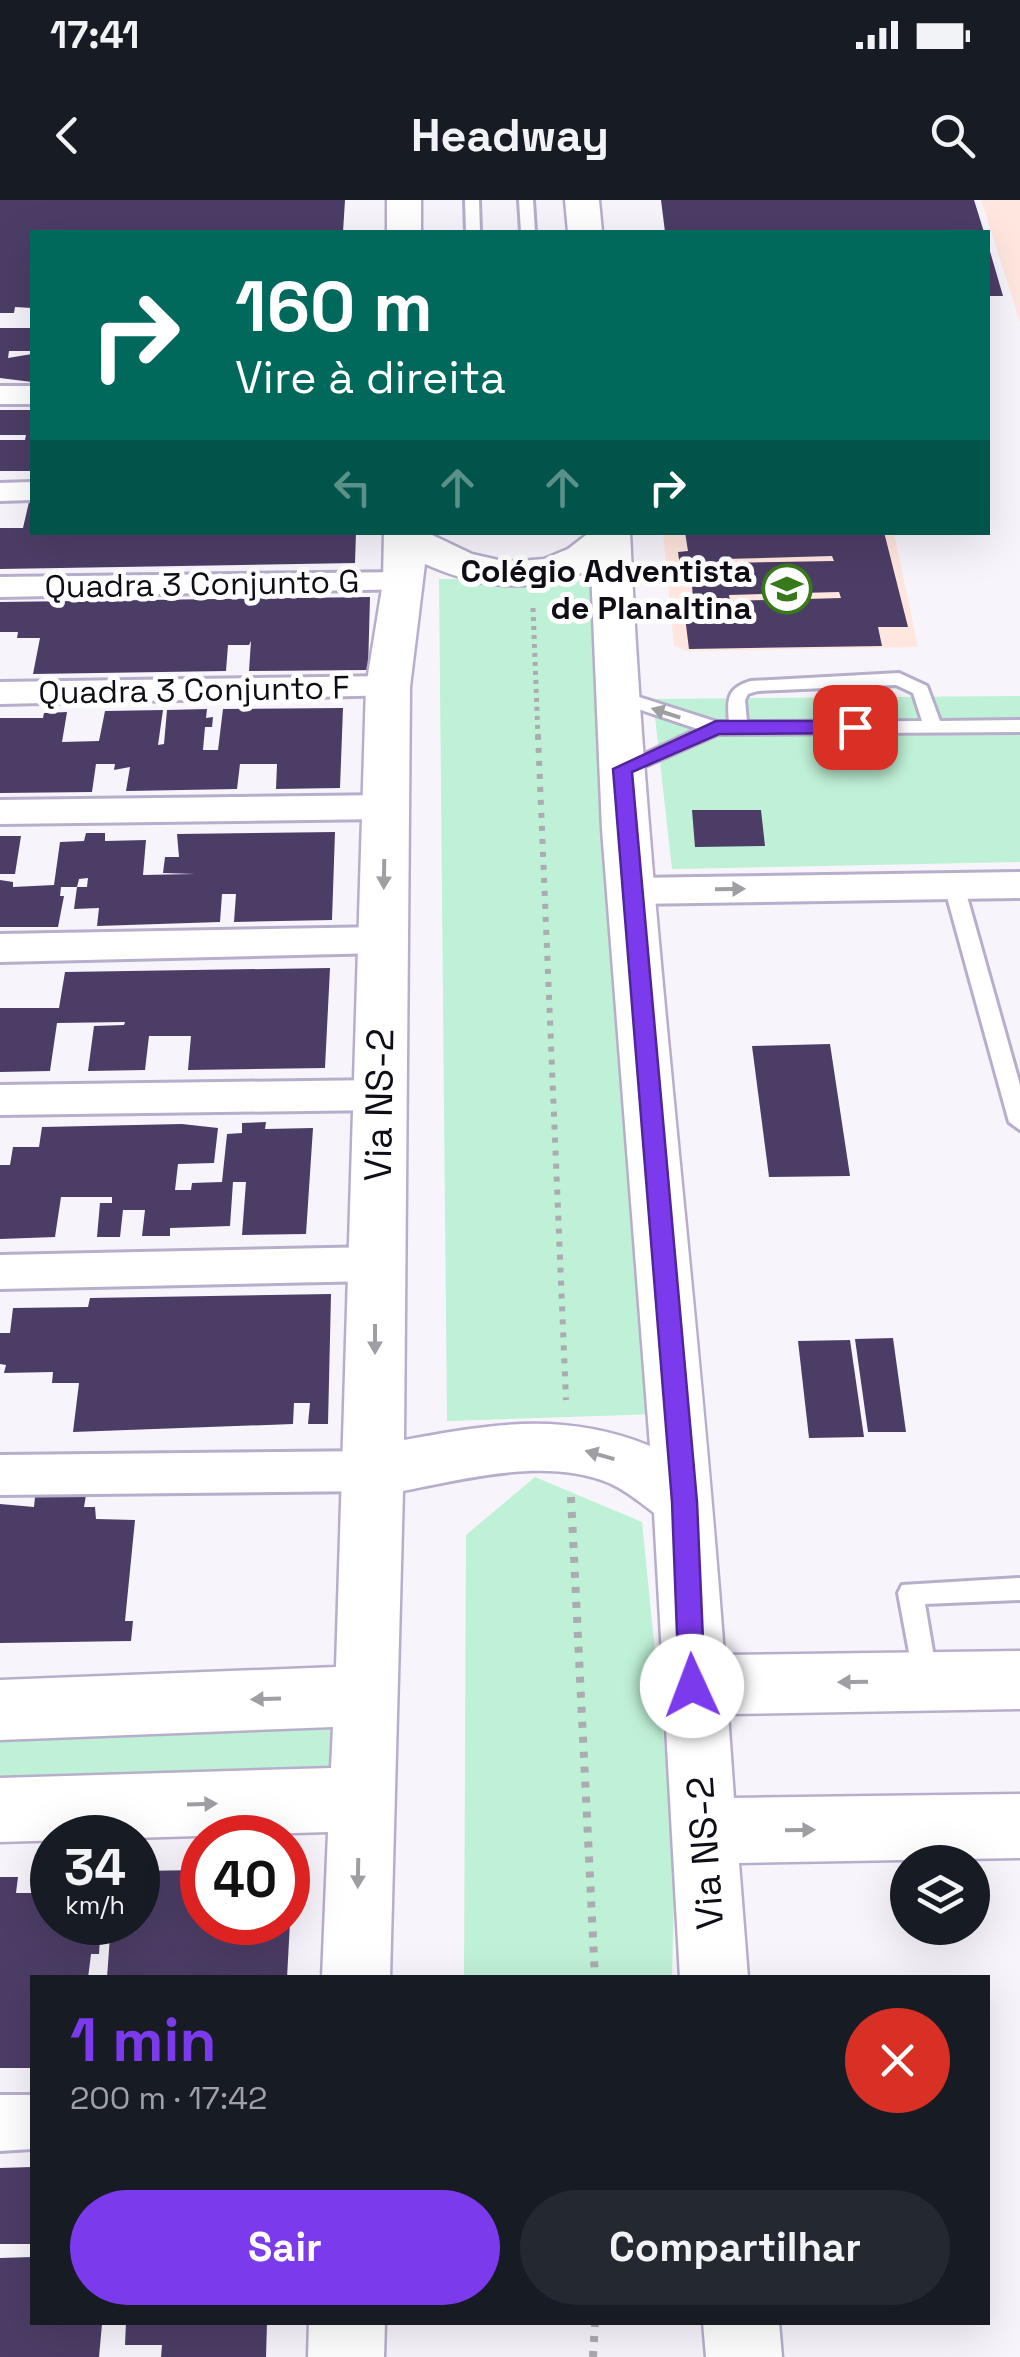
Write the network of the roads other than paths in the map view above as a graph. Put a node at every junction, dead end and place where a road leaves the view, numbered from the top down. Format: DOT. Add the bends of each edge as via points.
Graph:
graph roads {
  1 [pos="404,200"];
  2 [pos="472,200"];
  3 [pos="526,200"];
  4 [pos="582,200"];
  5 [pos="404,230"];
  6 [pos="473,230"];
  7 [pos="528,230"];
  8 [pos="586,230"];
  9 [pos="0,395"];
  10 [pos="30,395"];
  11 [pos="0,492"];
  12 [pos="30,492"];
  13 [pos="610,537"];
  14 [pos="404,550"];
  15 [pos="0,587"];
  16 [pos="388,687"];
  17 [pos="0,693"];
  18 [pos="617,696"];
  19 [pos="1020,726"];
  20 [pos="933,727"];
  21 [pos="716,728"];
  22 [pos="739,728"];
  23 [pos="622,769"];
  24 [pos="385,807"];
  25 [pos="0,812"];
  26 [pos="1020,885"];
  27 [pos="954,886"];
  28 [pos="633,891"];
  29 [pos="382,940"];
  30 [pos="0,948"];
  31 [pos="379,1095"];
  32 [pos="0,1100"];
  33 [pos="1020,1121"];
  34 [pos="375,1264"];
  35 [pos="0,1272"];
  36 [pos="374,1472"];
  37 [pos="0,1475"];
  38 [pos="684,1502"];
  39 [pos="1020,1589"];
  40 [pos="1020,1680"];
  41 [pos="925,1681"];
  42 [pos="692,1686"];
  43 [pos="363,1696"];
  44 [pos="0,1710"];
  45 [pos="360,1799"];
  46 [pos="0,1810"];
  47 [pos="1020,1826"];
  48 [pos="703,1831"];
  49 [pos="356,1975"];
  50 [pos="714,1975"];
  51 [pos="30,2122"];
  52 [pos="0,2123"];
  53 [pos="346,2325"];
  54 [pos="741,2325"];
  55 [pos="346,2357"];
  56 [pos="744,2357"];
  1 -- 5 [label="street"];
  2 -- 6 [label="lane"];
  3 -- 7 [label="lane"];
  4 -- 8 [label="street"];
  9 -- 10 [label="street"];
  11 -- 12 [label="street"];
  13 -- 14 [label="street" via="564,566 532,575 490,575"];
  13 -- 18 [label="street, Via NS-2"];
  14 -- 15 [label="street, Quadra 3 Conjunto G"];
  14 -- 16 [label="street, Via NS-2"];
  16 -- 17 [label="street, Quadra 3 Conjunto F"];
  16 -- 24 [label="street, Via NS-2"];
  21 -- 18 [label="lane, one-way"];
  18 -- 23 [label="street, Via NS-2"];
  19 -- 20 [label="lane"];
  20 -- 22 [label="lane"];
  20 -- 22 [label="lane" via="921,690 899,679 757,685 741,690 736,700"];
  21 -- 22 [label="lane"];
  21 -- 23 [label="lane"];
  23 -- 28 [label="street, Via NS-2"];
  24 -- 25 [label="street"];
  24 -- 29 [label="street, Via NS-2, one-way"];
  26 -- 27 [label="street"];
  28 -- 27 [label="street, one-way"];
  27 -- 33 [label="lane"];
  28 -- 38 [label="street, Via NS-2"];
  29 -- 30 [label="street"];
  29 -- 31 [label="street, Via NS-2"];
  31 -- 32 [label="street"];
  31 -- 34 [label="street, Via NS-2"];
  34 -- 35 [label="street"];
  34 -- 36 [label="street, Via NS-2, one-way"];
  36 -- 37 [label="street"];
  38 -- 36 [label="street, one-way" via="628,1464 568,1446"];
  36 -- 43 [label="street, Via NS-2"];
  38 -- 42 [label="street, Via NS-2"];
  39 -- 41 [label="lane" via="912,1593"];
  40 -- 41 [label="street"];
  41 -- 42 [label="street, one-way"];
  42 -- 48 [label="street, Via NS-2"];
  43 -- 44 [label="street, one-way"];
  43 -- 45 [label="street, Via NS-2"];
  46 -- 45 [label="street, one-way"];
  45 -- 49 [label="street, Via NS-2, one-way"];
  48 -- 47 [label="street, one-way"];
  48 -- 50 [label="street, Via NS-2"];
  51 -- 52 [label="street"];
  53 -- 55 [label="street"];
  54 -- 56 [label="street"];
}
